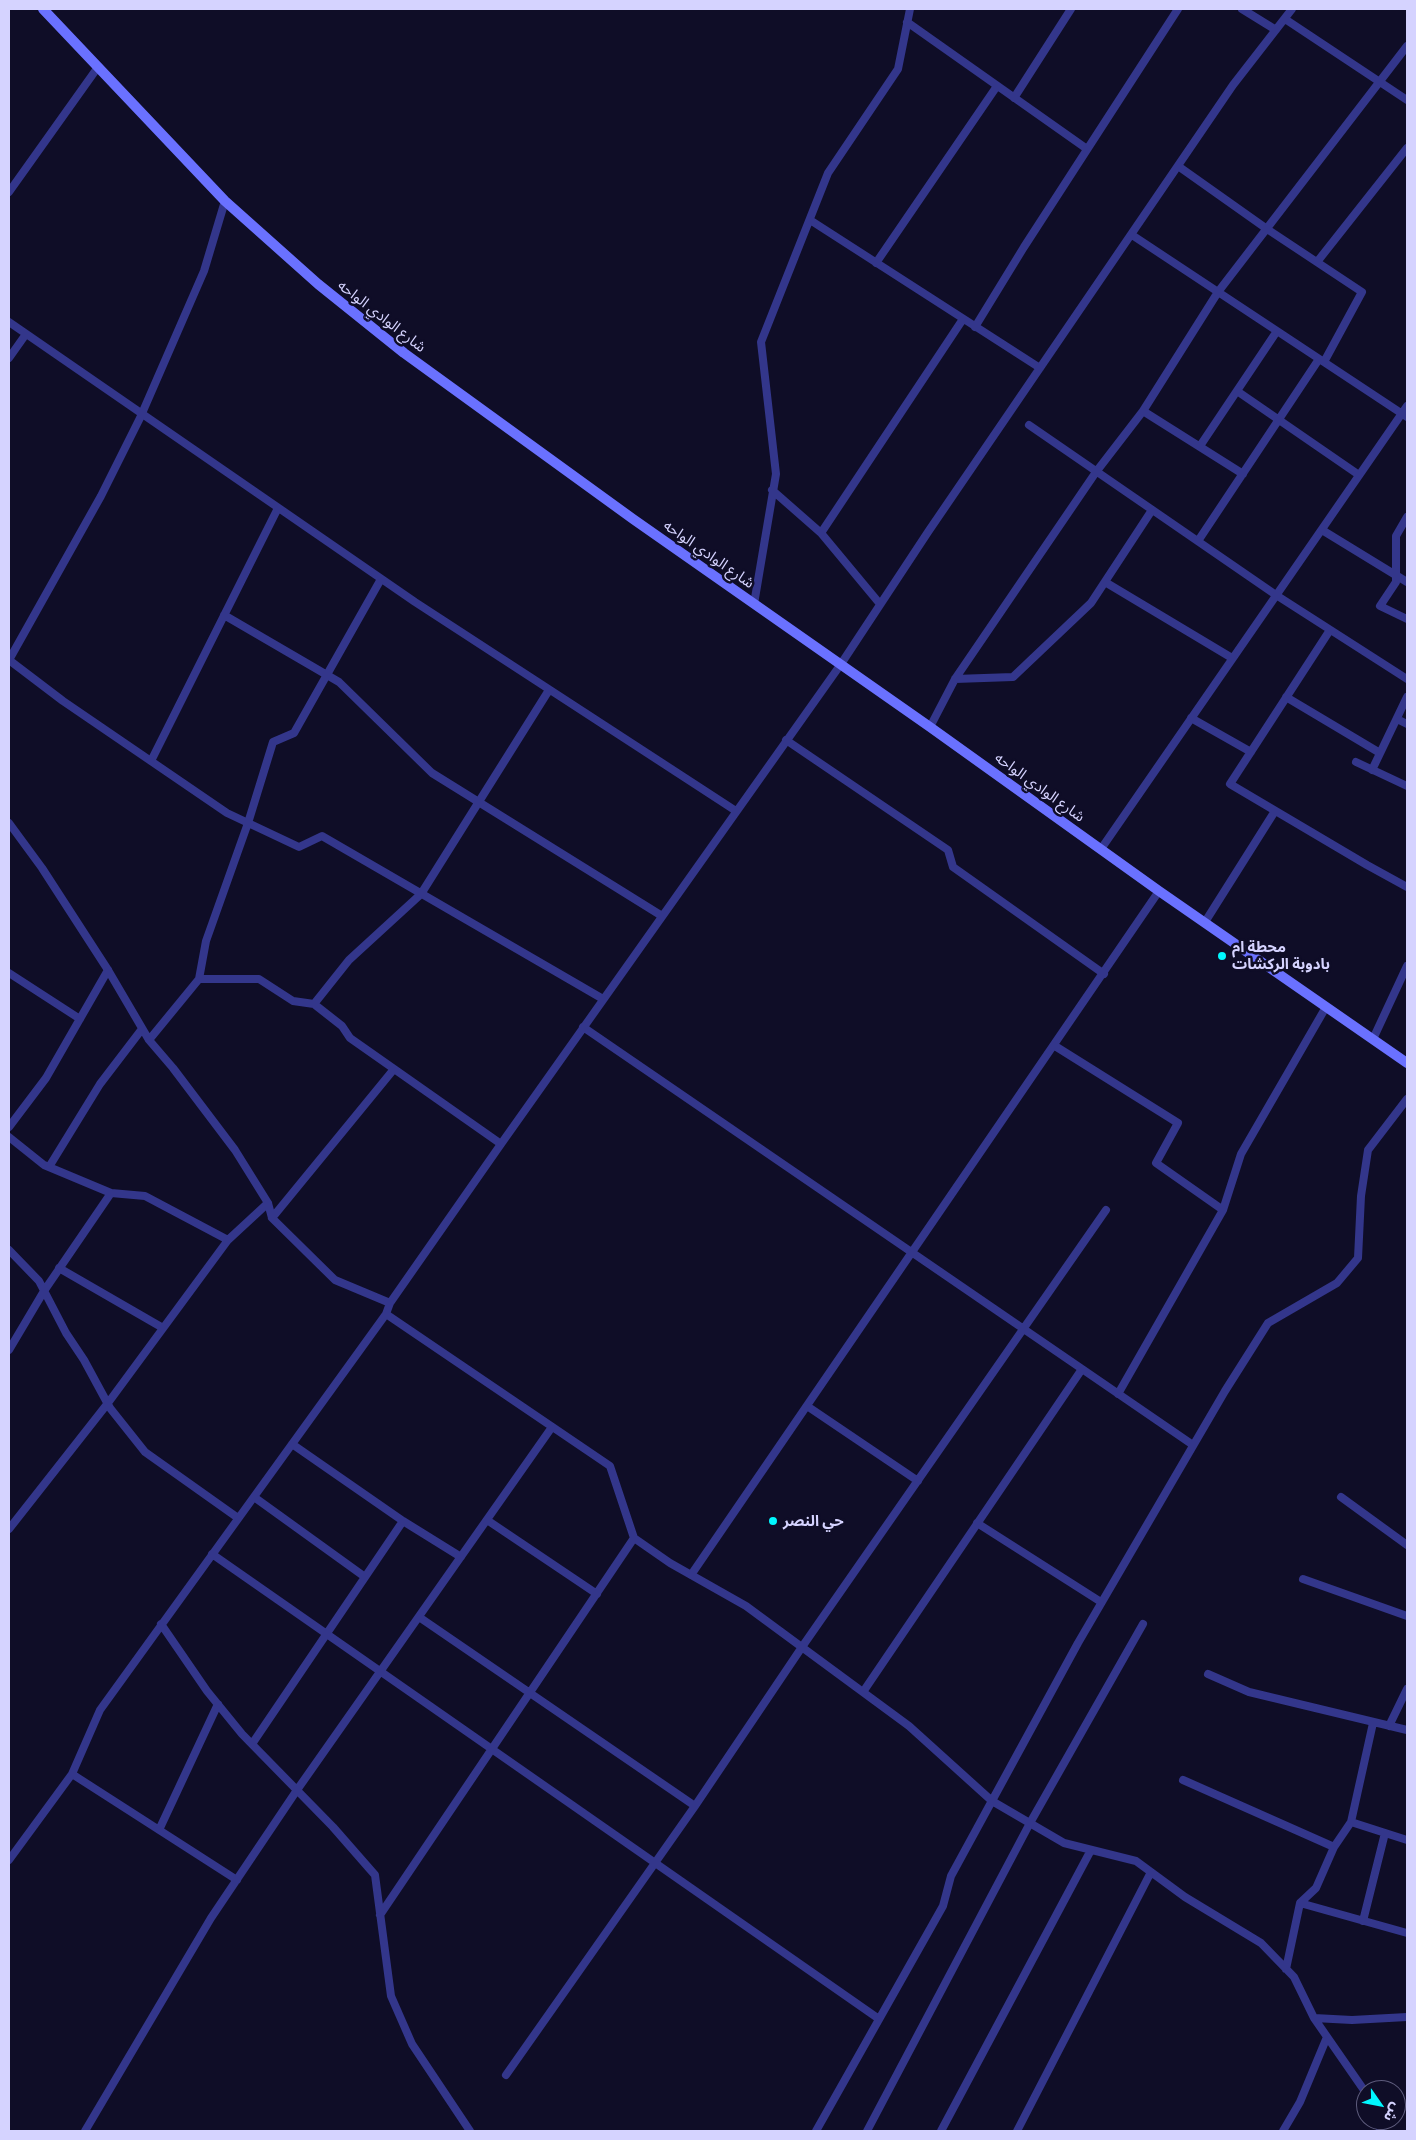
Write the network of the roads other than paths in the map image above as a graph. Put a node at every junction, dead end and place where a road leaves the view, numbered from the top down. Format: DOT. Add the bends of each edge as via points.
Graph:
graph roads {
  1 [pos="43,9"];
  2 [pos="910,9"];
  3 [pos="1072,9"];
  4 [pos="1178,9"];
  5 [pos="1242,9"];
  6 [pos="1292,9"];
  7 [pos="1284,19"];
  8 [pos="907,22"];
  9 [pos="1276,30"];
  10 [pos="1407,46"];
  11 [pos="98,67"];
  12 [pos="1380,82"];
  13 [pos="997,86"];
  14 [pos="1014,98"];
  15 [pos="1407,100"];
  16 [pos="1407,148"];
  17 [pos="1087,149"];
  18 [pos="1178,166"];
  19 [pos="9,192"];
  20 [pos="225,201"];
  21 [pos="810,220"];
  22 [pos="1267,229"];
  23 [pos="1132,235"];
  24 [pos="1317,262"];
  25 [pos="876,263"];
  26 [pos="1218,292"];
  27 [pos="964,319"];
  28 [pos="9,322"];
  29 [pos="975,327"];
  30 [pos="1277,331"];
  31 [pos="26,334"];
  32 [pos="9,358"];
  33 [pos="1321,360"];
  34 [pos="1040,368"];
  35 [pos="1237,391"];
  36 [pos="1407,406"];
  37 [pos="1143,411"];
  38 [pos="142,414"];
  39 [pos="1405,415"];
  40 [pos="1278,420"];
  41 [pos="1029,426"];
  42 [pos="1200,446"];
  43 [pos="1096,472"];
  44 [pos="1243,474"];
  45 [pos="1359,476"];
  46 [pos="772,490"];
  47 [pos="278,508"];
  48 [pos="1152,510"];
  49 [pos="1407,517"];
  50 [pos="1322,530"];
  51 [pos="821,533"];
  52 [pos="1198,542"];
  53 [pos="1396,575"];
  54 [pos="381,579"];
  55 [pos="1105,582"];
  56 [pos="1407,582"];
  57 [pos="1276,595"];
  58 [pos="754,604"];
  59 [pos="880,604"];
  60 [pos="224,615"];
  61 [pos="1407,619"];
  62 [pos="1330,630"];
  63 [pos="1232,658"];
  64 [pos="9,660"];
  65 [pos="841,664"];
  66 [pos="326,675"];
  67 [pos="1407,679"];
  68 [pos="955,680"];
  69 [pos="549,690"];
  70 [pos="1286,697"];
  71 [pos="1407,697"];
  72 [pos="1191,718"];
  73 [pos="1397,719"];
  74 [pos="1407,724"];
  75 [pos="930,727"];
  76 [pos="786,740"];
  77 [pos="1251,752"];
  78 [pos="1380,753"];
  79 [pos="150,760"];
  80 [pos="1356,762"];
  81 [pos="1372,770"];
  82 [pos="1407,786"];
  83 [pos="478,802"];
  84 [pos="736,811"];
  85 [pos="1275,811"];
  86 [pos="248,823"];
  87 [pos="10,825"];
  88 [pos="1101,850"];
  89 [pos="1407,886"];
  90 [pos="1159,892"];
  91 [pos="421,894"];
  92 [pos="662,916"];
  93 [pos="1205,922"];
  94 [pos="1407,966"];
  95 [pos="108,970"];
  96 [pos="9,973"];
  97 [pos="1104,974"];
  98 [pos="199,979"];
  99 [pos="603,999"];
  100 [pos="314,1004"];
  101 [pos="1326,1007"];
  102 [pos="80,1019"];
  103 [pos="583,1027"];
  104 [pos="142,1029"];
  105 [pos="1373,1039"];
  106 [pos="149,1040"];
  107 [pos="1055,1046"];
  108 [pos="1407,1063"];
  109 [pos="394,1069"];
  110 [pos="1407,1099"];
  111 [pos="9,1127"];
  112 [pos="9,1137"];
  113 [pos="501,1144"];
  114 [pos="50,1168"];
  115 [pos="111,1193"];
  116 [pos="268,1203"];
  117 [pos="1106,1210"];
  118 [pos="1223,1210"];
  119 [pos="272,1218"];
  120 [pos="228,1240"];
  121 [pos="9,1250"];
  122 [pos="912,1253"];
  123 [pos="59,1268"];
  124 [pos="44,1290"];
  125 [pos="390,1303"];
  126 [pos="386,1314"];
  127 [pos="164,1328"];
  128 [pos="1023,1329"];
  129 [pos="9,1350"];
  130 [pos="1082,1369"];
  131 [pos="1118,1394"];
  132 [pos="108,1403"];
  133 [pos="807,1406"];
  134 [pos="552,1427"];
  135 [pos="292,1444"];
  136 [pos="1193,1445"];
  137 [pos="918,1481"];
  138 [pos="254,1497"];
  139 [pos="1341,1497"];
  140 [pos="238,1518"];
  141 [pos="487,1520"];
  142 [pos="404,1521"];
  143 [pos="977,1523"];
  144 [pos="9,1529"];
  145 [pos="634,1538"];
  146 [pos="1407,1545"];
  147 [pos="212,1554"];
  148 [pos="461,1557"];
  149 [pos="691,1575"];
  150 [pos="365,1577"];
  151 [pos="1302,1579"];
  152 [pos="597,1594"];
  153 [pos="1101,1602"];
  154 [pos="1407,1616"];
  155 [pos="419,1617"];
  156 [pos="161,1624"];
  157 [pos="1143,1624"];
  158 [pos="327,1634"];
  159 [pos="802,1647"];
  160 [pos="381,1672"];
  161 [pos="1208,1674"];
  162 [pos="1407,1690"];
  163 [pos="863,1692"];
  164 [pos="530,1693"];
  165 [pos="218,1704"];
  166 [pos="1373,1722"];
  167 [pos="1389,1726"];
  168 [pos="1407,1730"];
  169 [pos="252,1744"];
  170 [pos="492,1749"];
  171 [pos="72,1774"];
  172 [pos="1183,1780"];
  173 [pos="297,1790"];
  174 [pos="992,1801"];
  175 [pos="695,1806"];
  176 [pos="1351,1822"];
  177 [pos="1030,1823"];
  178 [pos="159,1830"];
  179 [pos="1385,1833"];
  180 [pos="1407,1840"];
  181 [pos="1334,1847"];
  182 [pos="1091,1850"];
  183 [pos="9,1860"];
  184 [pos="656,1863"];
  185 [pos="1151,1872"];
  186 [pos="237,1880"];
  187 [pos="1300,1903"];
  188 [pos="380,1915"];
  189 [pos="1363,1921"];
  190 [pos="1407,1934"];
  191 [pos="1286,1968"];
  192 [pos="1407,2017"];
  193 [pos="1314,2018"];
  194 [pos="879,2019"];
  195 [pos="1327,2037"];
  196 [pos="506,2075"];
  197 [pos="1357,2080"];
  198 [pos="85,2131"];
  199 [pos="470,2131"];
  200 [pos="816,2131"];
  201 [pos="867,2131"];
  202 [pos="942,2131"];
  203 [pos="1017,2131"];
  204 [pos="1283,2131"];
  1 -- 11 [label="main road, شارع الوادي الواحه"];
  2 -- 8 [label="street"];
  3 -- 14 [label="street"];
  4 -- 17 [label="street"];
  5 -- 9 [label="street"];
  6 -- 7 [label="street"];
  7 -- 9 [label="street"];
  7 -- 12 [label="street"];
  8 -- 13 [label="street"];
  8 -- 21 [label="street" via="898,70 828,173"];
  9 -- 18 [label="street" via="1233,85"];
  10 -- 12 [label="street"];
  11 -- 19 [label="street"];
  11 -- 20 [label="main road, شارع الوادي الواحه"];
  12 -- 15 [label="street"];
  12 -- 22 [label="street"];
  13 -- 14 [label="street"];
  13 -- 25 [label="street"];
  14 -- 17 [label="street"];
  16 -- 24 [label="street"];
  17 -- 29 [label="street"];
  18 -- 22 [label="street"];
  18 -- 23 [label="street"];
  20 -- 38 [label="street" via="204,271"];
  20 -- 58 [label="main road, شارع الوادي الواحه" via="318,284 404,353"];
  21 -- 25 [label="street"];
  21 -- 46 [label="street" via="761,342 776,474"];
  22 -- 24 [label="street"];
  22 -- 26 [label="street"];
  23 -- 26 [label="street"];
  23 -- 34 [label="street"];
  24 -- 33 [label="street" via="1362,292"];
  25 -- 27 [label="street"];
  26 -- 30 [label="street"];
  26 -- 37 [label="street"];
  27 -- 29 [label="street"];
  27 -- 51 [label="street"];
  28 -- 31 [label="street"];
  29 -- 34 [label="street"];
  30 -- 33 [label="street"];
  30 -- 35 [label="street"];
  31 -- 32 [label="street"];
  31 -- 38 [label="street"];
  33 -- 39 [label="street"];
  33 -- 40 [label="street"];
  34 -- 59 [label="street"];
  35 -- 40 [label="street"];
  35 -- 42 [label="street"];
  36 -- 39 [label="street"];
  37 -- 42 [label="street"];
  37 -- 43 [label="street"];
  38 -- 47 [label="street"];
  38 -- 64 [label="street"];
  39 -- 45 [label="street"];
  40 -- 44 [label="street"];
  40 -- 45 [label="street"];
  41 -- 43 [label="street"];
  42 -- 44 [label="street"];
  43 -- 48 [label="street"];
  43 -- 68 [label="street"];
  44 -- 52 [label="street"];
  45 -- 50 [label="street"];
  46 -- 51 [label="street"];
  46 -- 58 [label="street"];
  47 -- 54 [label="street"];
  47 -- 60 [label="street"];
  48 -- 52 [label="street"];
  48 -- 55 [label="street"];
  49 -- 53 [label="street" via="1396,536"];
  50 -- 53 [label="street"];
  50 -- 57 [label="street"];
  51 -- 59 [label="street"];
  52 -- 57 [label="street"];
  53 -- 56 [label="street"];
  53 -- 61 [label="street" via="1396,582 1380,606"];
  54 -- 66 [label="street"];
  54 -- 69 [label="street"];
  55 -- 63 [label="street"];
  55 -- 68 [label="street" via="1091,603 1013,677"];
  57 -- 62 [label="street"];
  57 -- 63 [label="street"];
  58 -- 65 [label="main road, شارع الوادي الواحه"];
  59 -- 65 [label="street"];
  60 -- 66 [label="street"];
  60 -- 79 [label="street"];
  62 -- 67 [label="street"];
  62 -- 70 [label="street"];
  63 -- 72 [label="street"];
  64 -- 79 [label="street"];
  65 -- 75 [label="main road, شارع الوادي الواحه"];
  65 -- 76 [label="street"];
  66 -- 83 [label="street" via="338,682 432,773"];
  66 -- 86 [label="street" via="294,733 273,742"];
  68 -- 75 [label="street"];
  69 -- 83 [label="street"];
  69 -- 84 [label="street"];
  70 -- 77 [label="street"];
  70 -- 78 [label="street"];
  71 -- 73 [label="street"];
  72 -- 77 [label="street"];
  72 -- 88 [label="street"];
  73 -- 74 [label="street"];
  73 -- 78 [label="street"];
  75 -- 88 [label="main road, شارع الوادي الواحه"];
  76 -- 84 [label="street"];
  76 -- 97 [label="street" via="948,850 953,867"];
  77 -- 85 [label="street" via="1230,784"];
  78 -- 81 [label="street"];
  79 -- 86 [label="street"];
  80 -- 81 [label="street"];
  81 -- 82 [label="street"];
  83 -- 91 [label="street"];
  83 -- 92 [label="street"];
  84 -- 92 [label="street"];
  85 -- 89 [label="street"];
  85 -- 93 [label="street"];
  86 -- 91 [label="street" via="299,847 322,836"];
  86 -- 98 [label="street" via="206,941"];
  87 -- 95 [label="street"];
  88 -- 90 [label="main road, شارع الوادي الواحه"];
  90 -- 93 [label="main road, شارع الوادي الواحه"];
  90 -- 97 [label="street"];
  91 -- 99 [label="street"];
  91 -- 100 [label="street" via="349,960"];
  92 -- 99 [label="street"];
  93 -- 101 [label="main road, شارع الوادي الواحه"];
  94 -- 105 [label="street"];
  95 -- 102 [label="street"];
  95 -- 104 [label="street"];
  96 -- 102 [label="street"];
  97 -- 107 [label="street"];
  98 -- 100 [label="street" via="259,979 292,1001"];
  98 -- 106 [label="street"];
  99 -- 103 [label="street"];
  100 -- 109 [label="street" via="342,1026 350,1038"];
  101 -- 105 [label="main road, شارع الوادي الواحه"];
  101 -- 118 [label="street" via="1241,1154"];
  102 -- 111 [label="street" via="46,1078"];
  103 -- 113 [label="street"];
  103 -- 122 [label="street"];
  104 -- 106 [label="street"];
  104 -- 114 [label="street" via="100,1084"];
  105 -- 108 [label="main road, شارع الوادي الواحه"];
  106 -- 116 [label="street" via="229,1142"];
  107 -- 118 [label="street" via="1178,1124 1156,1163"];
  107 -- 122 [label="street"];
  109 -- 113 [label="street"];
  109 -- 119 [label="street"];
  110 -- 136 [label="street" via="1368,1150 1361,1196 1358,1258 1337,1282 1268,1323"];
  112 -- 114 [label="street"];
  113 -- 125 [label="street"];
  114 -- 115 [label="street"];
  115 -- 120 [label="street" via="146,1196"];
  115 -- 123 [label="street"];
  116 -- 119 [label="street"];
  116 -- 120 [label="street"];
  117 -- 128 [label="street"];
  118 -- 131 [label="street"];
  119 -- 125 [label="street" via="335,1280"];
  120 -- 127 [label="street"];
  121 -- 124 [label="street"];
  122 -- 128 [label="street"];
  122 -- 133 [label="street"];
  123 -- 124 [label="street"];
  123 -- 127 [label="street"];
  124 -- 129 [label="street"];
  124 -- 132 [label="street"];
  125 -- 126 [label="street"];
  126 -- 134 [label="street"];
  126 -- 135 [label="street"];
  127 -- 132 [label="street"];
  128 -- 130 [label="street"];
  128 -- 137 [label="street"];
  130 -- 131 [label="street"];
  130 -- 143 [label="street"];
  131 -- 136 [label="street"];
  132 -- 140 [label="street" via="145,1452"];
  132 -- 144 [label="street"];
  133 -- 137 [label="street"];
  133 -- 149 [label="street"];
  134 -- 141 [label="street"];
  134 -- 145 [label="street" via="610,1466"];
  135 -- 138 [label="street"];
  135 -- 142 [label="street"];
  136 -- 153 [label="street"];
  137 -- 159 [label="street"];
  138 -- 140 [label="street"];
  138 -- 150 [label="street"];
  139 -- 146 [label="street"];
  140 -- 147 [label="street"];
  141 -- 148 [label="street"];
  141 -- 152 [label="street"];
  142 -- 148 [label="street"];
  142 -- 150 [label="street"];
  143 -- 153 [label="street"];
  143 -- 163 [label="street"];
  145 -- 149 [label="street"];
  145 -- 152 [label="street"];
  147 -- 156 [label="street"];
  147 -- 158 [label="street"];
  148 -- 155 [label="street"];
  149 -- 159 [label="street" via="746,1606"];
  150 -- 158 [label="street"];
  151 -- 154 [label="street"];
  152 -- 164 [label="street"];
  153 -- 174 [label="street"];
  155 -- 160 [label="street"];
  155 -- 164 [label="street"];
  156 -- 165 [label="street"];
  156 -- 171 [label="street" via="100,1710"];
  157 -- 177 [label="street"];
  158 -- 160 [label="street"];
  158 -- 169 [label="street"];
  159 -- 163 [label="street"];
  159 -- 175 [label="street"];
  160 -- 170 [label="street"];
  160 -- 173 [label="street"];
  161 -- 166 [label="street" via="1249,1692"];
  162 -- 167 [label="street"];
  163 -- 174 [label="street" via="909,1726"];
  164 -- 170 [label="street"];
  164 -- 175 [label="street"];
  165 -- 169 [label="street"];
  165 -- 178 [label="street"];
  166 -- 167 [label="street"];
  166 -- 176 [label="street"];
  167 -- 168 [label="street"];
  169 -- 173 [label="street"];
  170 -- 184 [label="street"];
  170 -- 188 [label="street"];
  171 -- 178 [label="street"];
  171 -- 183 [label="street"];
  172 -- 181 [label="street"];
  173 -- 186 [label="street"];
  173 -- 188 [label="street" via="375,1875"];
  174 -- 177 [label="street"];
  174 -- 194 [label="street" via="952,1876 943,1906"];
  175 -- 184 [label="street"];
  176 -- 179 [label="street"];
  176 -- 181 [label="street"];
  177 -- 182 [label="street" via="1064,1843"];
  177 -- 201 [label="street"];
  178 -- 186 [label="street"];
  179 -- 180 [label="street"];
  179 -- 189 [label="street"];
  181 -- 187 [label="street" via="1316,1888"];
  182 -- 185 [label="street" via="1136,1860"];
  182 -- 202 [label="street"];
  184 -- 194 [label="street"];
  184 -- 196 [label="street"];
  185 -- 191 [label="street" via="1184,1897 1261,1944"];
  185 -- 203 [label="street"];
  186 -- 198 [label="street" via="211,1918"];
  187 -- 189 [label="street"];
  187 -- 191 [label="street"];
  188 -- 199 [label="street" via="391,1996 412,2044"];
  189 -- 190 [label="street"];
  191 -- 193 [label="street" via="1294,1977"];
  192 -- 193 [label="street"];
  193 -- 195 [label="street"];
  194 -- 200 [label="street"];
  195 -- 197 [label="street"];
  195 -- 204 [label="street" via="1300,2102"];
}
